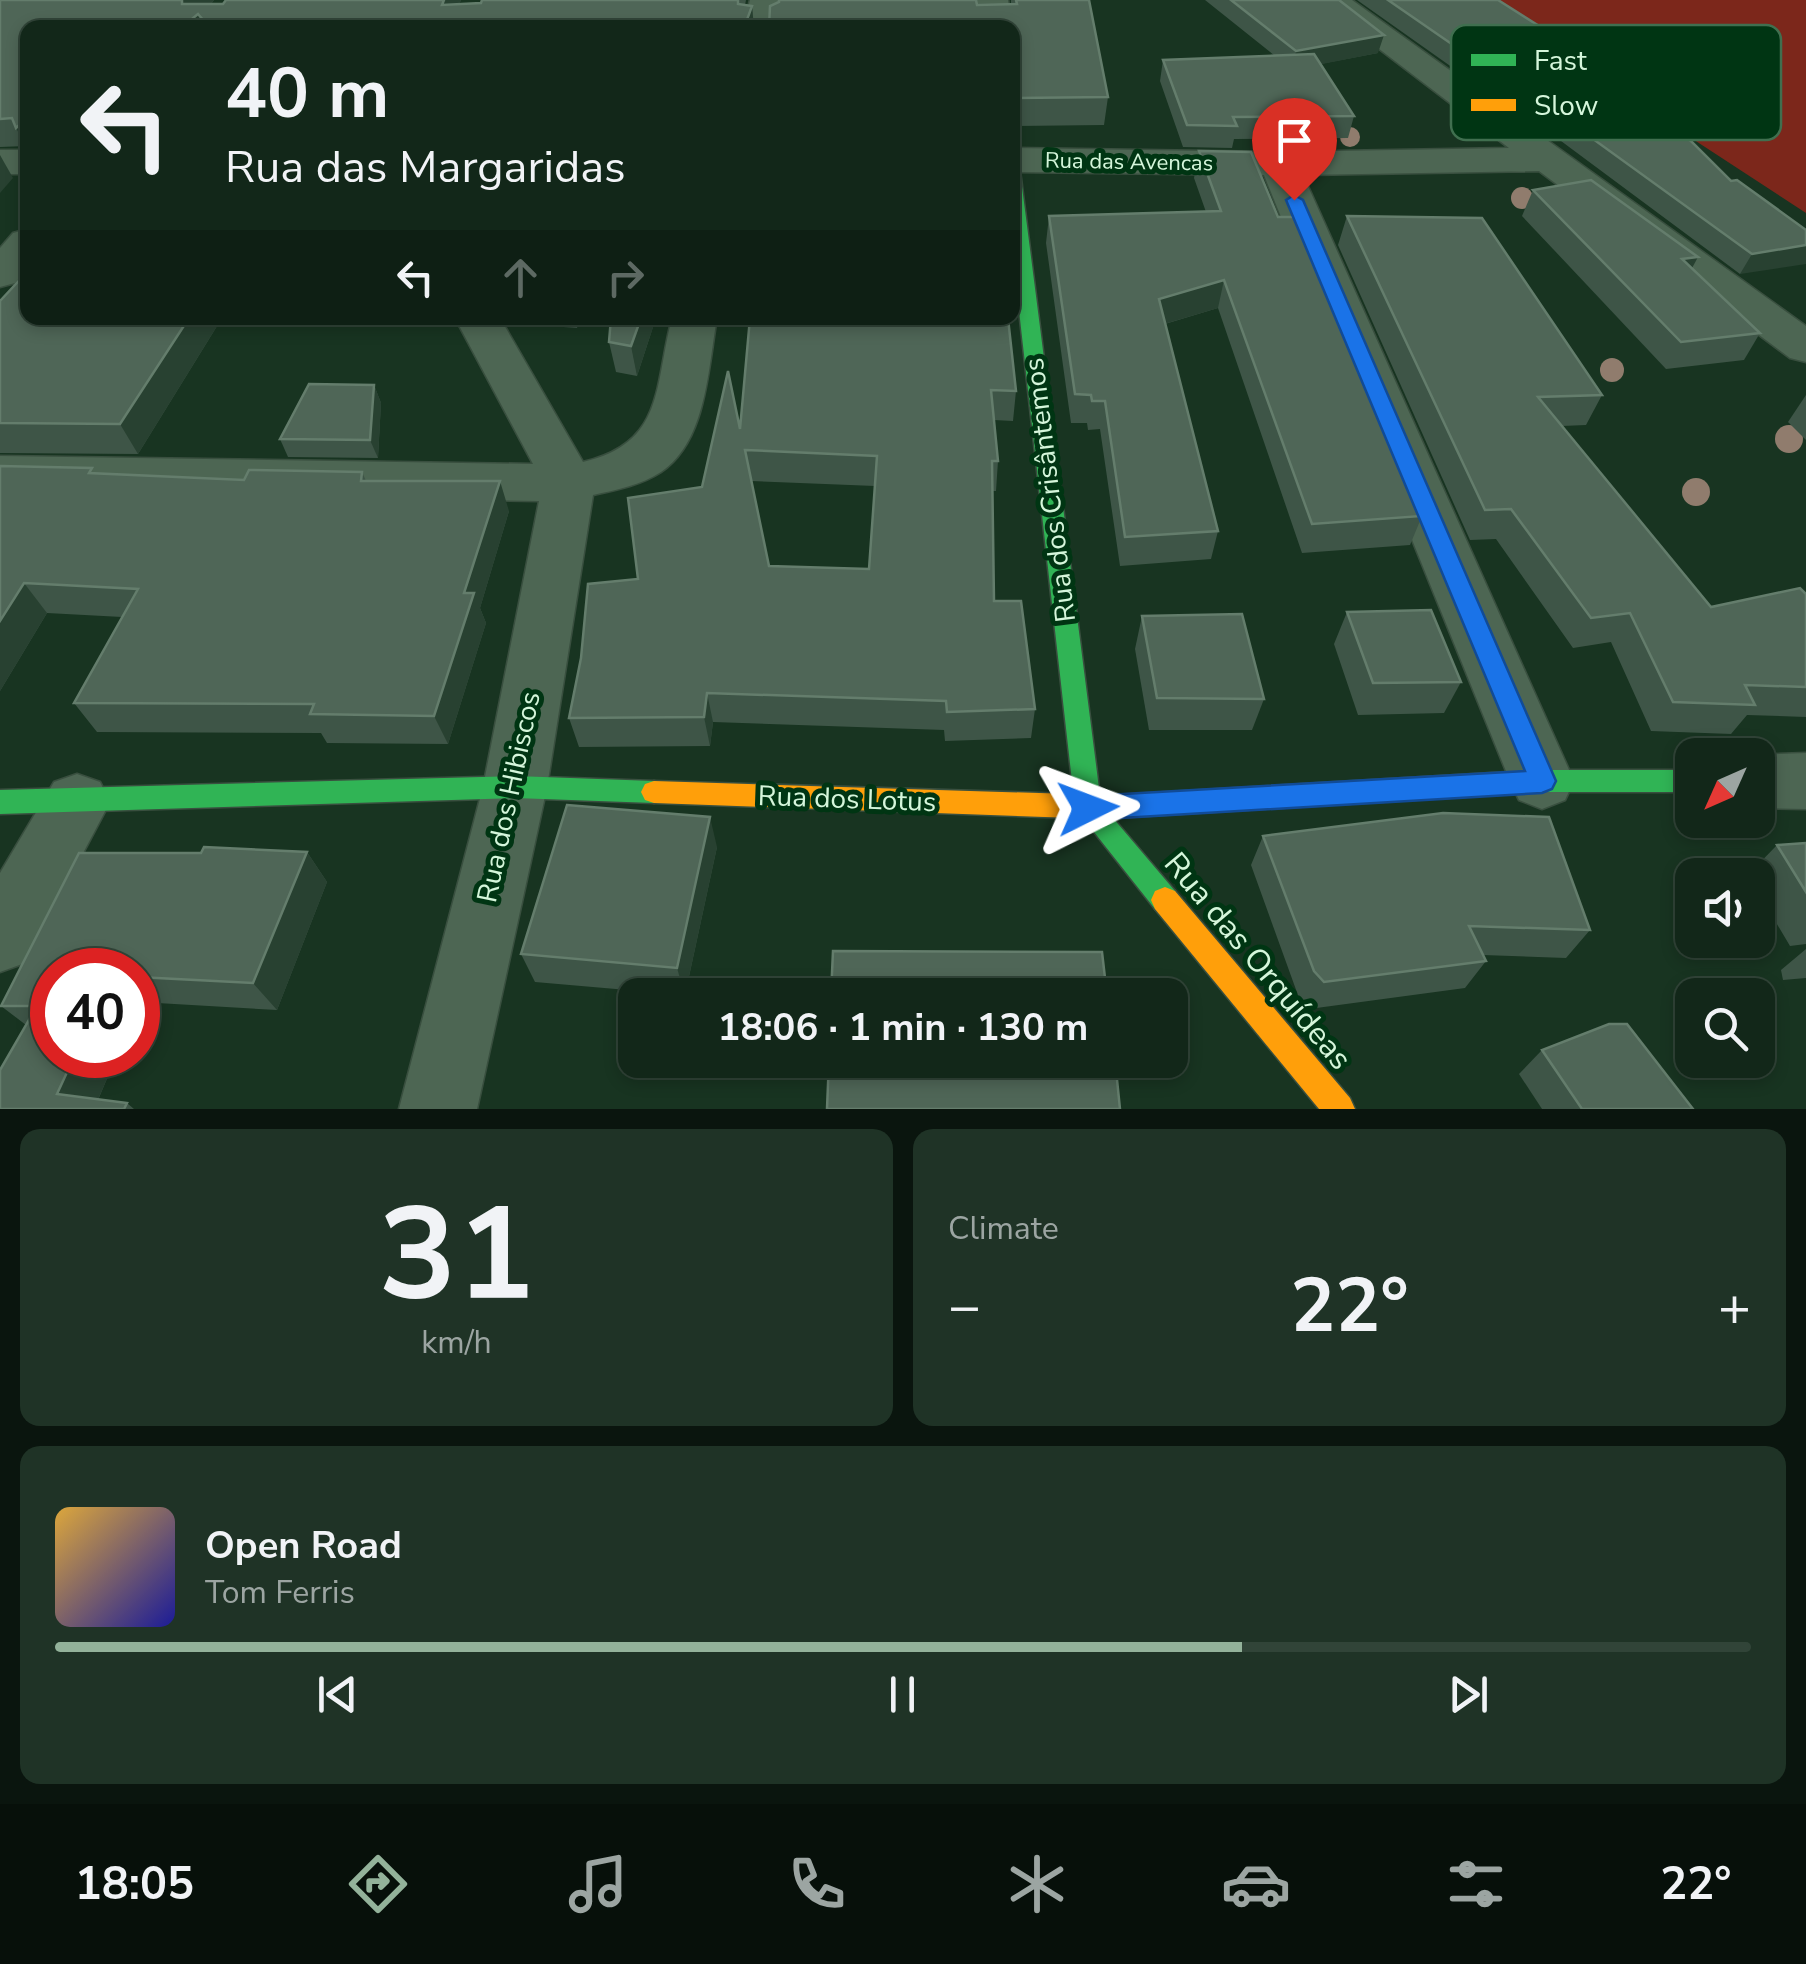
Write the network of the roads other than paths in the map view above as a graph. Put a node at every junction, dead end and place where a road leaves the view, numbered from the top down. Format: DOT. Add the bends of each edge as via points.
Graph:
graph roads {
  1 [pos="1331,0"];
  2 [pos="1451,89"];
  3 [pos="1520,140"];
  4 [pos="1546,159"];
  5 [pos="1020,160"];
  6 [pos="1279,164"];
  7 [pos="1020,238"];
  8 [pos="20,251"];
  9 [pos="0,274"];
  10 [pos="482,325"];
  11 [pos="692,325"];
  12 [pos="1806,348"];
  13 [pos="0,474"];
  14 [pos="569,483"];
  15 [pos="1542,781"];
  16 [pos="1675,781"];
  17 [pos="1775,781"];
  18 [pos="1806,781"];
  19 [pos="515,788"];
  20 [pos="0,802"];
  21 [pos="77,802"];
  22 [pos="1088,808"];
  23 [pos="0,939"];
  24 [pos="438,1109"];
  25 [pos="1339,1109"];
  1 -- 2 [label="street"];
  3 -- 4 [label="street"];
  4 -- 6 [label="street, Rua das Avencas"];
  4 -- 12 [label="street"];
  5 -- 6 [label="street, Rua das Avencas"];
  6 -- 15 [label="street"];
  7 -- 22 [label="street, Rua dos Crisântemos"];
  8 -- 9 [label="street"];
  10 -- 14 [label="street"];
  11 -- 14 [label="street" via="669,427 654,452 618,471"];
  13 -- 14 [label="street"];
  14 -- 19 [label="street, Rua dos Hibiscos"];
  15 -- 16 [label="street, Rua dos Lotus"];
  15 -- 22 [label="street, Rua dos Lotus"];
  17 -- 18 [label="street"];
  19 -- 21 [label="street, Rua dos Lotus"];
  19 -- 22 [label="street, Rua dos Lotus"];
  19 -- 24 [label="street, Rua dos Hibiscos"];
  20 -- 21 [label="street, Rua dos Lotus"];
  21 -- 23 [label="street"];
  22 -- 25 [label="street, Rua das Orquídeas"];
}
